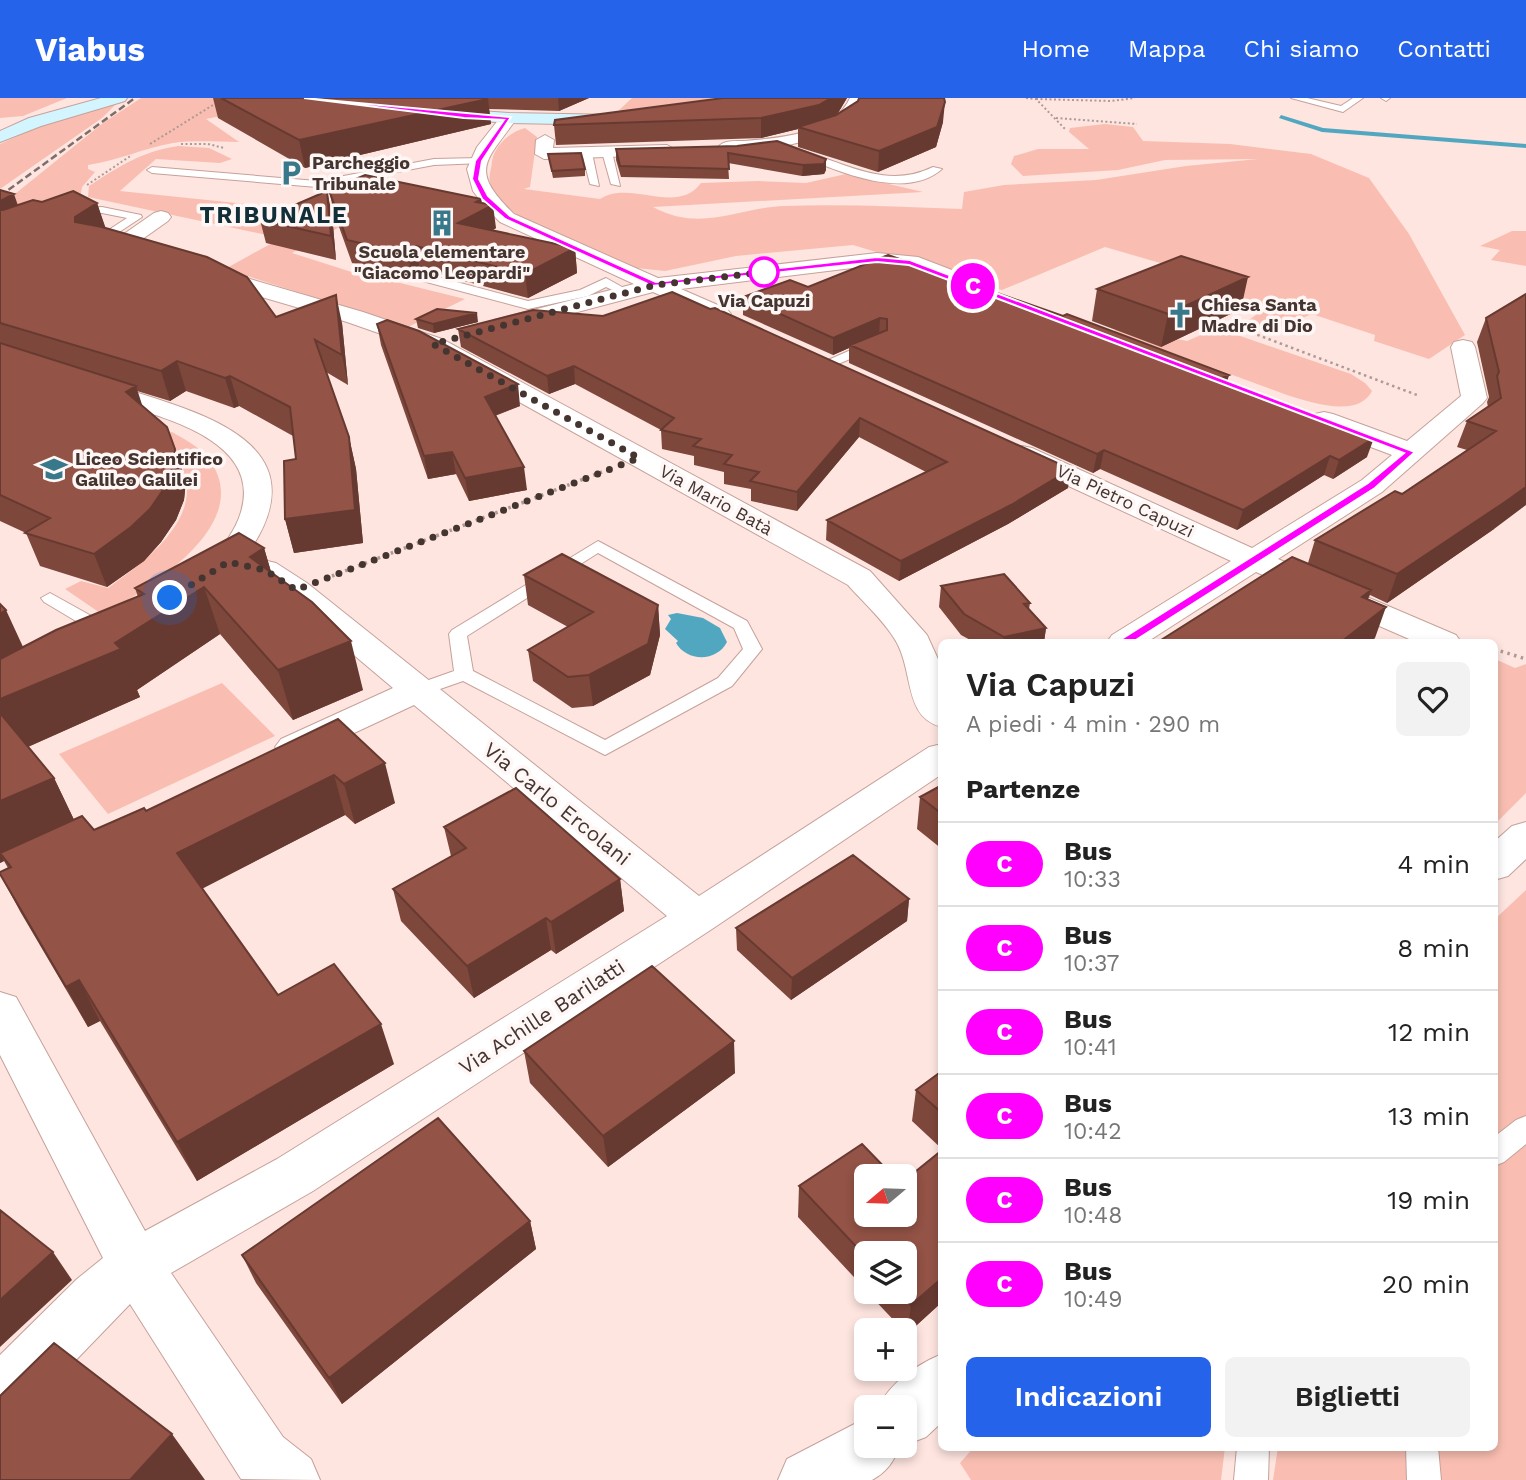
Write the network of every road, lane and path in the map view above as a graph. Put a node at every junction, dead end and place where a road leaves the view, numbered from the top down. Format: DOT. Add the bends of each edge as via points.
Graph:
graph roads {
  1 [pos="96,98"];
  2 [pos="119,98"];
  3 [pos="858,98"];
  4 [pos="1026,98"];
  5 [pos="1135,98"];
  6 [pos="1295,98"];
  7 [pos="1359,98"];
  8 [pos="1035,99"];
  9 [pos="222,102"];
  10 [pos="213,105"];
  11 [pos="224,106"];
  12 [pos="424,112"];
  13 [pos="509,118"];
  14 [pos="633,118"];
  15 [pos="1056,118"];
  16 [pos="35,122"];
  17 [pos="1137,124"];
  18 [pos="1065,129"];
  19 [pos="0,137"];
  20 [pos="545,140"];
  21 [pos="771,143"];
  22 [pos="143,148"];
  23 [pos="703,148"];
  24 [pos="678,149"];
  25 [pos="607,152"];
  26 [pos="587,153"];
  27 [pos="478,161"];
  28 [pos="241,165"];
  29 [pos="936,169"];
  30 [pos="152,170"];
  31 [pos="317,184"];
  32 [pos="595,184"];
  33 [pos="616,184"];
  34 [pos="61,212"];
  35 [pos="161,217"];
  36 [pos="118,247"];
  37 [pos="419,276"];
  38 [pos="655,285"];
  39 [pos="625,292"];
  40 [pos="1001,297"];
  41 [pos="1218,320"];
  42 [pos="740,324"];
  43 [pos="484,330"];
  44 [pos="880,342"];
  45 [pos="1463,347"];
  46 [pos="0,358"];
  47 [pos="814,358"];
  48 [pos="864,381"];
  49 [pos="1417,395"];
  50 [pos="1297,409"];
  51 [pos="1003,445"];
  52 [pos="1410,452"];
  53 [pos="639,458"];
  54 [pos="1256,561"];
  55 [pos="228,562"];
  56 [pos="182,590"];
  57 [pos="296,590"];
  58 [pos="50,598"];
  59 [pos="118,626"];
  60 [pos="1129,639"];
  61 [pos="1437,639"];
  62 [pos="74,649"];
  63 [pos="1498,650"];
  64 [pos="1526,659"];
  65 [pos="464,674"];
  66 [pos="416,691"];
  67 [pos="938,713"];
  68 [pos="938,759"];
  69 [pos="265,761"];
  70 [pos="1526,836"];
  71 [pos="1498,862"];
  72 [pos="697,918"];
  73 [pos="0,1011"];
  74 [pos="1526,1129"];
  75 [pos="1498,1151"];
  76 [pos="135,1265"];
  77 [pos="938,1387"];
  78 [pos="0,1396"];
  79 [pos="917,1405"];
  80 [pos="1253,1451"];
  81 [pos="1422,1451"];
  82 [pos="854,1457"];
  83 [pos="266,1473"];
  84 [pos="808,1480"];
  85 [pos="1251,1480"];
  86 [pos="1424,1480"];
  1 -- 16 [label="street"];
  2 -- 16 [label="street"];
  3 -- 21 [label="street" via="846,120"];
  4 -- 8 [label="path"];
  5 -- 8 [label="path"];
  6 -- 7 [label="lane" via="1343,109"];
  8 -- 15 [label="path"];
  9 -- 10 [label="path"];
  10 -- 11 [label="path"];
  10 -- 22 [label="path"];
  12 -- 13 [label="street"];
  13 -- 14 [label="street"];
  13 -- 27 [label="street"];
  15 -- 17 [label="path"];
  15 -- 18 [label="path"];
  16 -- 19 [label="street"];
  20 -- 26 [label="street" via="544,154"];
  21 -- 23 [label="street"];
  21 -- 29 [label="lane" via="870,178 917,178"];
  24 -- 25 [label="street"];
  25 -- 26 [label="street"];
  25 -- 33 [label="lane"];
  26 -- 32 [label="lane"];
  27 -- 31 [label="lane" via="434,162"];
  27 -- 38 [label="street" via="479,189 507,218"];
  28 -- 31 [label="lane"];
  30 -- 31 [label="lane"];
  34 -- 36 [label="lane" via="102,210 137,217 91,246"];
  35 -- 36 [label="street"];
  36 -- 53 [label="street, Via Mario Batà" via="446,341"];
  37 -- 39 [label="lane" via="528,305 584,293 606,282"];
  38 -- 39 [label="street"];
  38 -- 40 [label="street" via="877,259 910,262"];
  38 -- 42 [label="street"];
  39 -- 43 [label="street"];
  41 -- 49 [label="path"];
  44 -- 47 [label="lane"];
  45 -- 52 [label="street" via="1474,398"];
  46 -- 55 [label="street" via="185,416 214,427 239,447 260,494 251,525"];
  47 -- 48 [label="street"];
  50 -- 52 [label="street"];
  51 -- 54 [label="street, Via Pietro Capuzi"];
  52 -- 54 [label="street" via="1372,486"];
  53 -- 57 [label="path"];
  53 -- 67 [label="street, Via Mario Batà" via="859,578 910,635"];
  54 -- 60 [label="street"];
  54 -- 61 [label="street, Via Pietro Capuzi"];
  55 -- 56 [label="street"];
  55 -- 57 [label="street, Via Carlo Ercolani" via="265,570"];
  57 -- 66 [label="street, Via Carlo Ercolani"];
  58 -- 59 [label="lane"];
  59 -- 62 [label="street"];
  63 -- 64 [label="path"];
  65 -- 65 [label="lane" via="458,634 598,546 741,625 753,649 725,682 605,748"];
  65 -- 66 [label="lane"];
  66 -- 69 [label="street"];
  66 -- 72 [label="street, Via Carlo Ercolani"];
  68 -- 72 [label="street, Via Achille Barilatti"];
  70 -- 71 [label="street"];
  72 -- 76 [label="street, Via Achille Barilatti" via="295,1175"];
  73 -- 76 [label="street"];
  74 -- 75 [label="lane"];
  76 -- 78 [label="street, Via Achille Barilatti"];
  76 -- 83 [label="street"];
  77 -- 79 [label="street"];
  80 -- 85 [label="lane"];
  81 -- 86 [label="lane"];
  82 -- 84 [label="street"];
}
